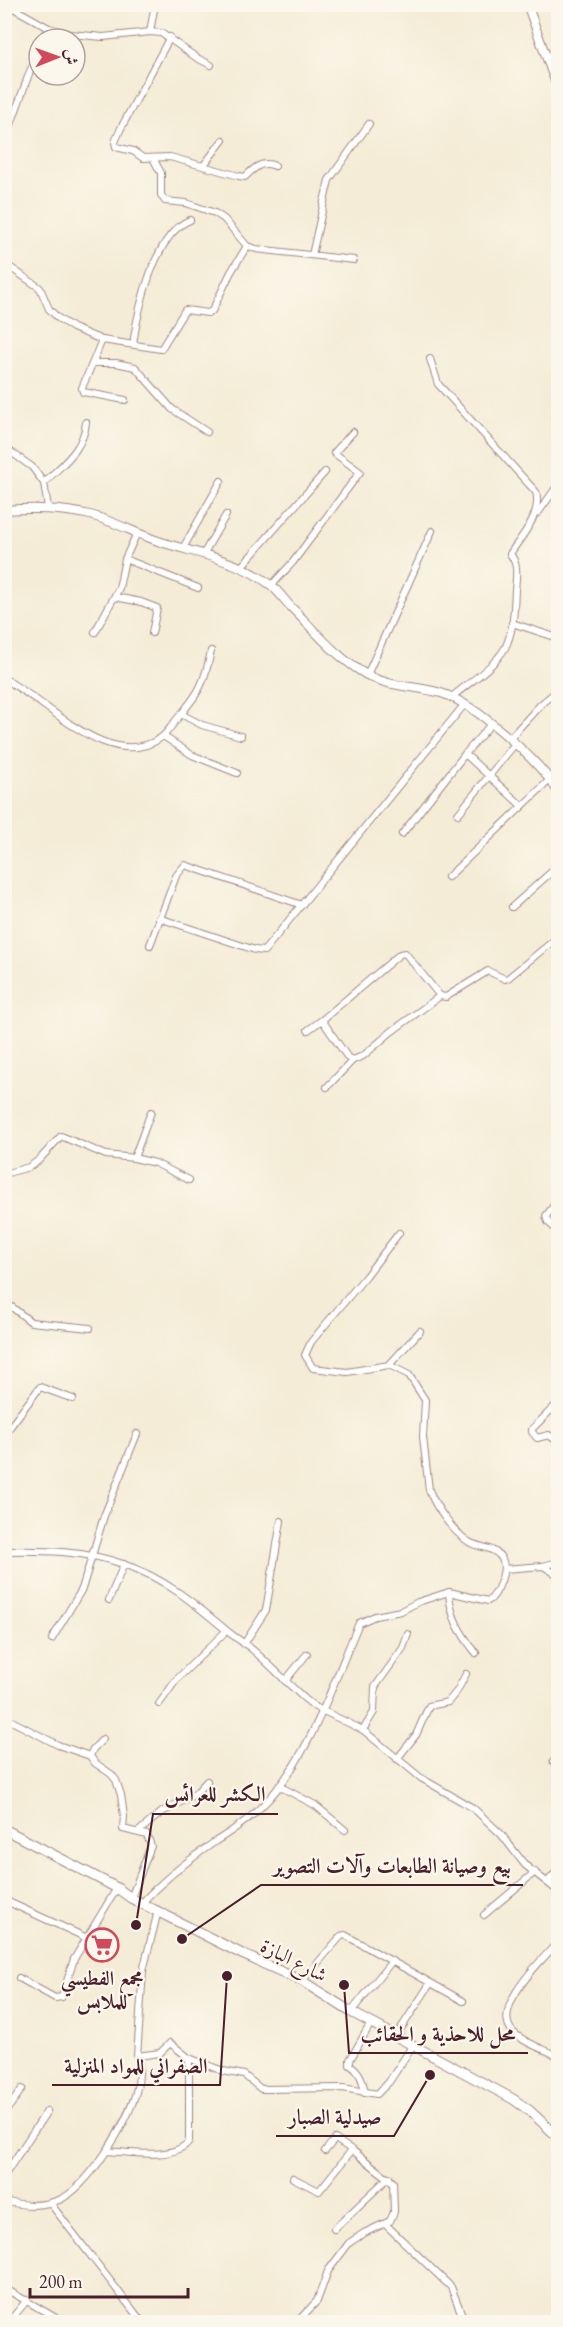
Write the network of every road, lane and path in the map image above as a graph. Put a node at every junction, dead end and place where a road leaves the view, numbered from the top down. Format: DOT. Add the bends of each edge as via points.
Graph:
graph roads {
  1 [pos="6,4"];
  2 [pos="155,4"];
  3 [pos="527,4"];
  4 [pos="47,27"];
  5 [pos="150,32"];
  6 [pos="87,36"];
  7 [pos="170,37"];
  8 [pos="211,65"];
  9 [pos="27,79"];
  10 [pos="558,89"];
  11 [pos="369,124"];
  12 [pos="223,140"];
  13 [pos="4,144"];
  14 [pos="153,158"];
  15 [pos="204,165"];
  16 [pos="275,166"];
  17 [pos="189,220"];
  18 [pos="247,246"];
  19 [pos="312,255"];
  20 [pos="354,260"];
  21 [pos="4,263"];
  22 [pos="102,340"];
  23 [pos="133,344"];
  24 [pos="430,359"];
  25 [pos="94,363"];
  26 [pos="125,400"];
  27 [pos="86,422"];
  28 [pos="207,432"];
  29 [pos="353,432"];
  30 [pos="4,447"];
  31 [pos="325,472"];
  32 [pos="221,481"];
  33 [pos="44,483"];
  34 [pos="558,485"];
  35 [pos="48,508"];
  36 [pos="4,510"];
  37 [pos="226,515"];
  38 [pos="432,531"];
  39 [pos="137,533"];
  40 [pos="183,548"];
  41 [pos="204,553"];
  42 [pos="514,558"];
  43 [pos="125,559"];
  44 [pos="241,567"];
  45 [pos="271,586"];
  46 [pos="198,588"];
  47 [pos="114,597"];
  48 [pos="512,623"];
  49 [pos="95,632"];
  50 [pos="152,633"];
  51 [pos="558,638"];
  52 [pos="211,651"];
  53 [pos="367,675"];
  54 [pos="4,678"];
  55 [pos="558,690"];
  56 [pos="452,697"];
  57 [pos="464,705"];
  58 [pos="182,714"];
  59 [pos="491,724"];
  60 [pos="164,736"];
  61 [pos="242,736"];
  62 [pos="512,742"];
  63 [pos="465,754"];
  64 [pos="558,772"];
  65 [pos="237,773"];
  66 [pos="488,776"];
  67 [pos="551,779"];
  68 [pos="558,790"];
  69 [pos="522,806"];
  70 [pos="458,814"];
  71 [pos="402,834"];
  72 [pos="558,866"];
  73 [pos="448,877"];
  74 [pos="302,905"];
  75 [pos="512,907"];
  76 [pos="159,918"];
  77 [pos="558,937"];
  78 [pos="150,945"];
  79 [pos="440,996"];
  80 [pos="322,1020"];
  81 [pos="308,1030"];
  82 [pos="353,1060"];
  83 [pos="327,1087"];
  84 [pos="151,1112"];
  85 [pos="134,1158"];
  86 [pos="4,1174"];
  87 [pos="189,1180"];
  88 [pos="558,1200"];
  89 [pos="558,1231"];
  90 [pos="399,1233"];
  91 [pos="4,1301"];
  92 [pos="90,1328"];
  93 [pos="420,1331"];
  94 [pos="389,1365"];
  95 [pos="73,1399"];
  96 [pos="558,1403"];
  97 [pos="136,1434"];
  98 [pos="4,1435"];
  99 [pos="558,1442"];
  100 [pos="281,1521"];
  101 [pos="4,1551"];
  102 [pos="93,1557"];
  103 [pos="558,1562"];
  104 [pos="124,1564"];
  105 [pos="543,1566"];
  106 [pos="504,1569"];
  107 [pos="558,1575"];
  108 [pos="449,1592"];
  109 [pos="110,1600"];
  110 [pos="226,1631"];
  111 [pos="408,1634"];
  112 [pos="52,1639"];
  113 [pos="244,1644"];
  114 [pos="476,1653"];
  115 [pos="307,1654"];
  116 [pos="466,1674"];
  117 [pos="285,1681"];
  118 [pos="159,1704"];
  119 [pos="322,1710"];
  120 [pos="4,1717"];
  121 [pos="363,1730"];
  122 [pos="103,1738"];
  123 [pos="90,1756"];
  124 [pos="398,1759"];
  125 [pos="207,1781"];
  126 [pos="279,1786"];
  127 [pos="4,1829"];
  128 [pos="345,1830"];
  129 [pos="138,1832"];
  130 [pos="558,1870"];
  131 [pos="535,1872"];
  132 [pos="551,1885"];
  133 [pos="117,1888"];
  134 [pos="558,1891"];
  135 [pos="131,1898"];
  136 [pos="4,1900"];
  137 [pos="142,1903"];
  138 [pos="158,1911"];
  139 [pos="484,1916"];
  140 [pos="87,1938"];
  141 [pos="558,1942"];
  142 [pos="392,1961"];
  143 [pos="19,1977"];
  144 [pos="302,1981"];
  145 [pos="430,1984"];
  146 [pos="463,2001"];
  147 [pos="351,2012"];
  148 [pos="371,2023"];
  149 [pos="396,2036"];
  150 [pos="413,2045"];
  151 [pos="137,2056"];
  152 [pos="558,2056"];
  153 [pos="189,2058"];
  154 [pos="22,2089"];
  155 [pos="365,2093"];
  156 [pos="47,2110"];
  157 [pos="4,2114"];
  158 [pos="558,2135"];
  159 [pos="352,2150"];
  160 [pos="107,2151"];
  161 [pos="325,2151"];
  162 [pos="4,2176"];
  163 [pos="389,2177"];
  164 [pos="293,2178"];
  165 [pos="4,2201"];
  166 [pos="50,2203"];
  167 [pos="385,2224"];
  168 [pos="334,2229"];
  169 [pos="4,2288"];
  170 [pos="27,2300"];
  171 [pos="462,2315"];
  172 [pos="9,2322"];
  173 [pos="59,2322"];
  174 [pos="142,2322"];
  175 [pos="297,2322"];
  176 [pos="452,2322"];
  177 [pos="475,2322"];
  1 -- 4 [label="street"];
  2 -- 5 [label="street"];
  3 -- 10 [label="street"];
  5 -- 6 [label="street"];
  5 -- 7 [label="street"];
  7 -- 8 [label="street"];
  7 -- 14 [label="street" via="115,142 116,147"];
  9 -- 13 [label="street"];
  11 -- 19 [label="street" via="329,180"];
  12 -- 15 [label="street"];
  14 -- 15 [label="street" via="171,157"];
  14 -- 18 [label="street" via="161,173 161,195 165,201 215,213"];
  15 -- 16 [label="street" via="244,177 258,165"];
  17 -- 23 [label="street" via="181,224 155,258"];
  18 -- 19 [label="street"];
  18 -- 23 [label="street" via="212,311 185,310 161,349"];
  19 -- 20 [label="street"];
  21 -- 22 [label="street" via="40,288 51,312 68,325"];
  22 -- 23 [label="street"];
  22 -- 25 [label="street"];
  24 -- 42 [label="street" via="438,384 536,492 536,514 510,554"];
  25 -- 26 [label="street" via="83,392"];
  25 -- 28 [label="street" via="135,367 172,409"];
  27 -- 33 [label="street" via="76,450"];
  29 -- 45 [label="street" via="334,453 360,472"];
  30 -- 33 [label="street" via="32,467"];
  31 -- 44 [label="street"];
  32 -- 40 [label="street"];
  33 -- 35 [label="street"];
  34 -- 42 [label="street" via="521,539"];
  35 -- 36 [label="street"];
  35 -- 39 [label="street" via="90,515"];
  37 -- 41 [label="street"];
  38 -- 53 [label="street"];
  39 -- 40 [label="street"];
  39 -- 43 [label="street"];
  40 -- 41 [label="street"];
  41 -- 44 [label="street"];
  42 -- 48 [label="street"];
  43 -- 46 [label="street"];
  43 -- 47 [label="street"];
  44 -- 45 [label="street"];
  45 -- 53 [label="street" via="333,648"];
  47 -- 49 [label="street"];
  47 -- 50 [label="street" via="157,608"];
  48 -- 51 [label="street"];
  48 -- 56 [label="street" via="501,654"];
  52 -- 58 [label="street" via="199,691"];
  53 -- 56 [label="street"];
  54 -- 60 [label="street" via="92,738 133,747"];
  55 -- 62 [label="street" via="541,704"];
  56 -- 57 [label="street"];
  57 -- 59 [label="street"];
  57 -- 74 [label="street"];
  58 -- 60 [label="street"];
  58 -- 61 [label="street" via="202,725"];
  59 -- 62 [label="street"];
  59 -- 63 [label="street"];
  60 -- 65 [label="street" via="192,755"];
  62 -- 66 [label="street"];
  62 -- 67 [label="street"];
  63 -- 66 [label="street"];
  63 -- 71 [label="street"];
  64 -- 67 [label="street"];
  66 -- 69 [label="street"];
  66 -- 70 [label="street"];
  67 -- 68 [label="street"];
  67 -- 69 [label="street"];
  69 -- 73 [label="street"];
  72 -- 75 [label="street"];
  74 -- 76 [label="street" via="264,951"];
  74 -- 76 [label="street" via="185,866 176,876"];
  76 -- 78 [label="street"];
  77 -- 79 [label="street" via="508,978 488,971 446,997"];
  79 -- 80 [label="street" via="405,953 400,954"];
  79 -- 82 [label="street"];
  80 -- 81 [label="street"];
  80 -- 82 [label="street"];
  82 -- 83 [label="street"];
  84 -- 85 [label="street"];
  85 -- 86 [label="street" via="106,1155 61,1137 29,1167"];
  85 -- 87 [label="street" via="155,1163"];
  88 -- 89 [label="street" via="546,1216"];
  90 -- 94 [label="street" via="311,1342 305,1355 313,1368 321,1370 347,1372"];
  91 -- 92 [label="street" via="31,1323"];
  93 -- 94 [label="street"];
  94 -- 106 [label="street" via="408,1375 425,1400 423,1437 432,1497 460,1535 500,1555"];
  95 -- 98 [label="street" via="40,1387"];
  96 -- 99 [label="street" via="532,1432 537,1438 549,1435"];
  97 -- 102 [label="street" via="104,1516"];
  100 -- 113 [label="street" via="266,1610"];
  101 -- 102 [label="street"];
  102 -- 104 [label="street"];
  102 -- 112 [label="street" via="82,1589"];
  103 -- 105 [label="street"];
  104 -- 109 [label="street"];
  104 -- 110 [label="street" via="171,1587"];
  105 -- 106 [label="street"];
  105 -- 107 [label="street"];
  106 -- 108 [label="street" via="488,1601"];
  108 -- 114 [label="street" via="458,1629"];
  108 -- 119 [label="street" via="359,1623"];
  110 -- 113 [label="street"];
  110 -- 118 [label="street" via="177,1678"];
  111 -- 121 [label="street" via="403,1648 375,1687 374,1712"];
  113 -- 117 [label="street"];
  115 -- 117 [label="street"];
  116 -- 124 [label="street" via="448,1702 429,1706 416,1735"];
  117 -- 119 [label="street"];
  119 -- 121 [label="street"];
  119 -- 126 [label="street"];
  120 -- 123 [label="street" via="58,1745"];
  121 -- 124 [label="street"];
  122 -- 123 [label="street"];
  123 -- 129 [label="street" via="119,1785 123,1829"];
  124 -- 131 [label="street" via="420,1778 486,1818"];
  125 -- 129 [label="street" via="195,1794 162,1812"];
  126 -- 128 [label="street" via="315,1804"];
  126 -- 137 [label="street" via="250,1817 169,1877"];
  127 -- 133 [label="main road, شارع البازة"];
  129 -- 135 [label="street" via="147,1835 151,1846"];
  130 -- 132 [label="street" via="549,1880"];
  131 -- 132 [label="street"];
  131 -- 139 [label="street"];
  132 -- 134 [label="street"];
  133 -- 135 [label="main road, شارع البازة"];
  133 -- 140 [label="street"];
  135 -- 137 [label="main road, شارع البازة"];
  136 -- 140 [label="street"];
  137 -- 138 [label="main road, شارع البازة"];
  138 -- 144 [label="main road, شارع البازة"];
  138 -- 151 [label="street" via="143,1971"];
  140 -- 143 [label="street" via="74,1959 60,1999"];
  141 -- 152 [label="street" via="525,1981 508,2007 507,2019 512,2031 521,2038"];
  142 -- 144 [label="street" via="345,1935"];
  142 -- 145 [label="street"];
  142 -- 147 [label="street"];
  144 -- 147 [label="main road, شارع البازة"];
  145 -- 146 [label="street"];
  145 -- 149 [label="street"];
  147 -- 148 [label="main road, شارع البازة"];
  148 -- 149 [label="main road, شارع البازة"];
  148 -- 155 [label="street" via="350,2060"];
  149 -- 150 [label="main road, شارع البازة"];
  150 -- 155 [label="street" via="377,2094"];
  150 -- 158 [label="main road, شارع البازة" via="513,2099"];
  151 -- 153 [label="street" via="160,2053 170,2043"];
  151 -- 160 [label="street" via="140,2068 136,2094"];
  153 -- 155 [label="street" via="244,2075 261,2089 347,2088"];
  153 -- 160 [label="street" via="189,2141 185,2146 170,2154"];
  154 -- 157 [label="street"];
  156 -- 162 [label="street"];
  159 -- 161 [label="street" via="335,2139"];
  159 -- 163 [label="street"];
  159 -- 164 [label="street" via="319,2191"];
  160 -- 166 [label="street" via="69,2194"];
  163 -- 167 [label="street" via="394,2186 394,2212"];
  163 -- 168 [label="street"];
  165 -- 166 [label="street" via="23,2205"];
  166 -- 174 [label="street"];
  167 -- 171 [label="street" via="451,2287"];
  167 -- 175 [label="street" via="349,2243 328,2271 317,2301"];
  169 -- 170 [label="street"];
  170 -- 172 [label="street"];
  170 -- 173 [label="street"];
  171 -- 176 [label="street"];
  171 -- 177 [label="street"];
}
